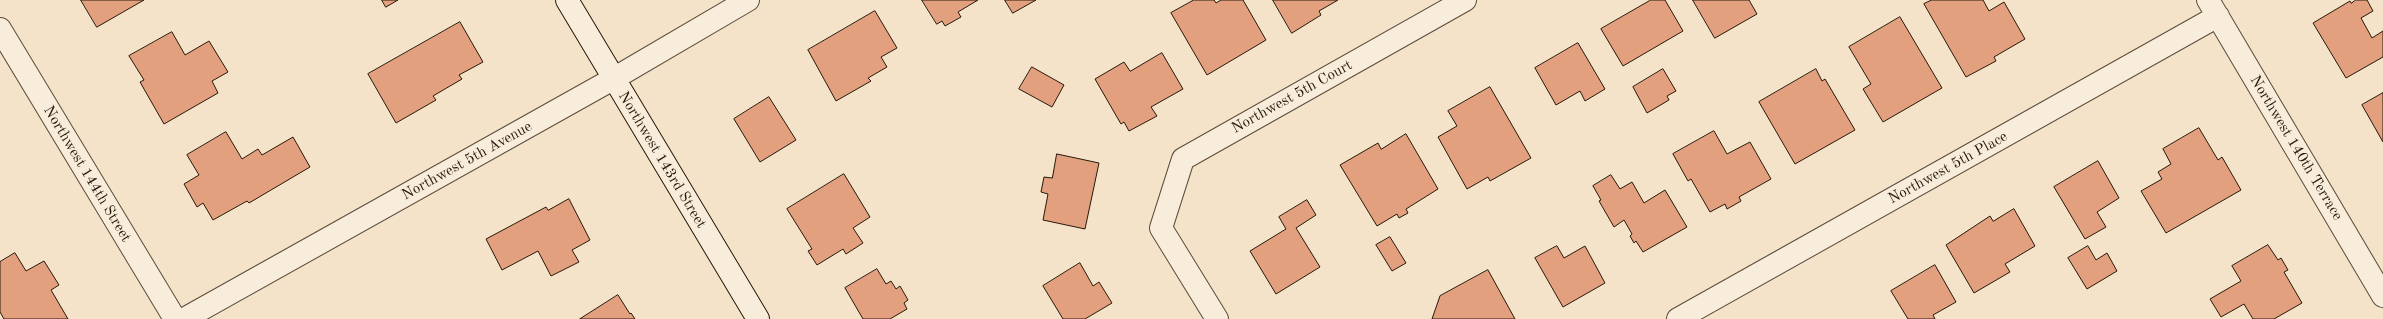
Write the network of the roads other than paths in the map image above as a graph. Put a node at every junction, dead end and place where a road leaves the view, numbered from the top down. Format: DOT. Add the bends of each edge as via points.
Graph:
graph roads {
  1 [pos="567,0"];
  2 [pos="748,0"];
  3 [pos="1466,0"];
  4 [pos="2213,8"];
  5 [pos="0,29"];
  6 [pos="613,79"];
  7 [pos="2383,296"];
  8 [pos="175,319"];
  9 [pos="184,319"];
  10 [pos="758,319"];
  11 [pos="1217,319"];
  12 [pos="1678,319"];
  1 -- 6 [label="street, Northwest 143rd Street"];
  2 -- 6 [label="street, Northwest 5th Avenue"];
  3 -- 11 [label="street, Northwest 5th Court" via="1183,159 1161,228"];
  4 -- 7 [label="street, Northwest 140th Terrace"];
  4 -- 12 [label="street, Northwest 5th Place"];
  5 -- 8 [label="street, Northwest 144th Street"];
  6 -- 9 [label="street, Northwest 5th Avenue"];
  6 -- 10 [label="street, Northwest 143rd Street"];
}
